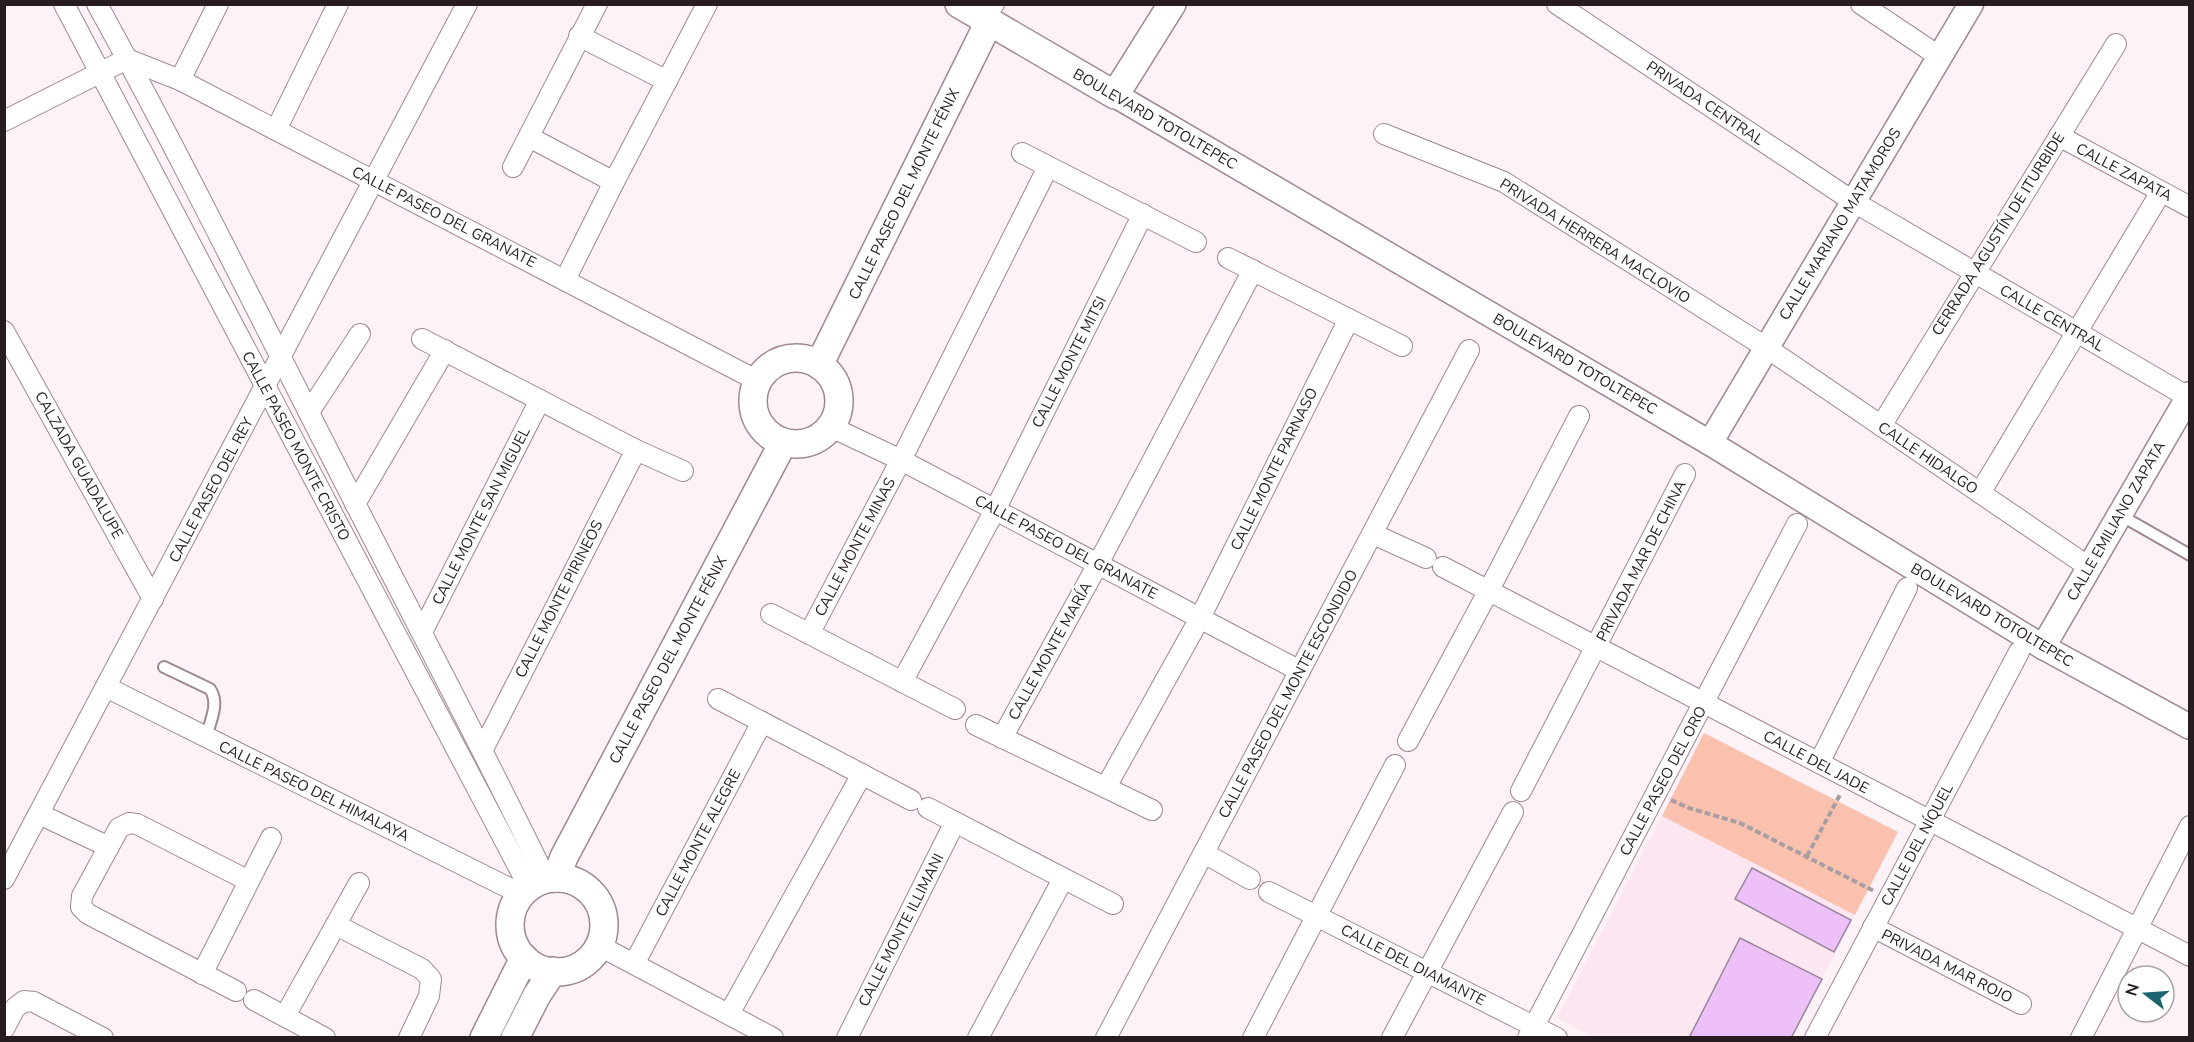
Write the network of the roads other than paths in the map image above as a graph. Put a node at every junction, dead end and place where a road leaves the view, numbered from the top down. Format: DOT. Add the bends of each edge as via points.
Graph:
graph roads {
  1 [pos="64,4"];
  2 [pos="97,4"];
  3 [pos="218,4"];
  4 [pos="338,4"];
  5 [pos="467,4"];
  6 [pos="597,4"];
  7 [pos="707,4"];
  8 [pos="959,4"];
  9 [pos="1172,4"];
  10 [pos="1557,4"];
  11 [pos="1861,4"];
  12 [pos="1971,4"];
  13 [pos="988,15"];
  14 [pos="579,36"];
  15 [pos="2116,44"];
  16 [pos="1940,57"];
  17 [pos="127,59"];
  18 [pos="100,72"];
  19 [pos="180,80"];
  20 [pos="667,81"];
  21 [pos="1115,95"];
  22 [pos="4,121"];
  23 [pos="276,130"];
  24 [pos="1384,134"];
  25 [pos="2059,136"];
  26 [pos="529,137"];
  27 [pos="1022,153"];
  28 [pos="1048,166"];
  29 [pos="513,167"];
  30 [pos="374,180"];
  31 [pos="614,182"];
  32 [pos="2161,192"];
  33 [pos="1854,202"];
  34 [pos="2190,207"];
  35 [pos="1143,214"];
  36 [pos="1196,242"];
  37 [pos="1228,258"];
  38 [pos="1253,270"];
  39 [pos="1974,273"];
  40 [pos="566,280"];
  41 [pos="1349,319"];
  42 [pos="4,331"];
  43 [pos="2076,331"];
  44 [pos="360,334"];
  45 [pos="422,339"];
  46 [pos="1402,346"];
  47 [pos="1767,348"];
  48 [pos="445,350"];
  49 [pos="1468,351"];
  50 [pos="281,356"];
  51 [pos="819,365"];
  52 [pos="758,381"];
  53 [pos="265,386"];
  54 [pos="2189,395"];
  55 [pos="540,400"];
  56 [pos="309,412"];
  57 [pos="1579,416"];
  58 [pos="1881,426"];
  59 [pos="831,427"];
  60 [pos="783,443"];
  61 [pos="1710,443"];
  62 [pos="636,450"];
  63 [pos="901,460"];
  64 [pos="683,471"];
  65 [pos="1685,474"];
  66 [pos="1980,493"];
  67 [pos="355,504"];
  68 [pos="995,510"];
  69 [pos="2119,515"];
  70 [pos="1797,524"];
  71 [pos="1373,534"];
  72 [pos="2190,555"];
  73 [pos="1098,564"];
  74 [pos="2089,567"];
  75 [pos="1907,588"];
  76 [pos="1489,591"];
  77 [pos="153,598"];
  78 [pos="771,614"];
  79 [pos="1200,618"];
  80 [pos="422,632"];
  81 [pos="809,634"];
  82 [pos="1597,647"];
  83 [pos="2043,647"];
  84 [pos="2019,652"];
  85 [pos="164,667"];
  86 [pos="1300,671"];
  87 [pos="902,682"];
  88 [pos="106,687"];
  89 [pos="718,699"];
  90 [pos="1704,703"];
  91 [pos="955,709"];
  92 [pos="762,722"];
  93 [pos="976,725"];
  94 [pos="2190,727"];
  95 [pos="206,737"];
  96 [pos="1002,738"];
  97 [pos="1408,741"];
  98 [pos="483,749"];
  99 [pos="1819,763"];
  100 [pos="1395,765"];
  101 [pos="862,774"];
  102 [pos="1106,787"];
  103 [pos="1521,791"];
  104 [pos="1152,810"];
  105 [pos="1513,812"];
  106 [pos="39,814"];
  107 [pos="1929,821"];
  108 [pos="955,822"];
  109 [pos="2190,826"];
  110 [pos="271,838"];
  111 [pos="109,847"];
  112 [pos="1204,853"];
  113 [pos="4,879"];
  114 [pos="1063,879"];
  115 [pos="1250,879"];
  116 [pos="249,880"];
  117 [pos="359,883"];
  118 [pos="538,884"];
  119 [pos="1269,892"];
  120 [pos="1113,904"];
  121 [pos="1317,917"];
  122 [pos="336,925"];
  123 [pos="1873,927"];
  124 [pos="2138,928"];
  125 [pos="598,945"];
  126 [pos="2190,956"];
  127 [pos="524,958"];
  128 [pos="634,964"];
  129 [pos="553,971"];
  130 [pos="1426,971"];
  131 [pos="202,974"];
  132 [pos="236,991"];
  133 [pos="254,1000"];
  134 [pos="2021,1004"];
  135 [pos="729,1014"];
  136 [pos="285,1016"];
  137 [pos="4,1029"];
  138 [pos="1531,1031"];
  139 [pos="1823,1035"];
  140 [pos="415,1036"];
  141 [pos="103,1038"];
  142 [pos="325,1038"];
  143 [pos="484,1038"];
  144 [pos="515,1038"];
  145 [pos="773,1038"];
  146 [pos="847,1038"];
  147 [pos="978,1038"];
  148 [pos="1106,1038"];
  149 [pos="1253,1038"];
  150 [pos="1392,1038"];
  151 [pos="1557,1038"];
  152 [pos="2080,1038"];
  1 -- 18 [label="street, CALLE PASEO MONTE CRISTO"];
  2 -- 17 [label="street, CALLE PASEO MONTE CRISTO"];
  3 -- 19 [label="street"];
  4 -- 23 [label="street"];
  5 -- 30 [label="street, CALLE PASEO DEL REY"];
  6 -- 14 [label="street"];
  7 -- 20 [label="street"];
  8 -- 13 [label="main road, BOULEVARD TOTOLTEPEC"];
  9 -- 21 [label="main road"];
  10 -- 33 [label="street, PRIVADA CENTRAL"];
  11 -- 16 [label="street"];
  12 -- 16 [label="street, CALLE MARIANO MATAMOROS"];
  13 -- 21 [label="main road, BOULEVARD TOTOLTEPEC"];
  13 -- 51 [label="main road, CALLE PASEO DEL MONTE FÉNIX"];
  14 -- 20 [label="street"];
  14 -- 26 [label="street"];
  15 -- 25 [label="street, CERRADA AGUSTÍN DE ITURBIDE"];
  16 -- 33 [label="street, CALLE MARIANO MATAMOROS"];
  17 -- 18 [label="street"];
  17 -- 19 [label="street, CALLE PASEO DEL GRANATE"];
  17 -- 50 [label="street, CALLE PASEO MONTE CRISTO"];
  18 -- 22 [label="street"];
  18 -- 53 [label="street, CALLE PASEO MONTE CRISTO"];
  19 -- 23 [label="street, CALLE PASEO DEL GRANATE"];
  20 -- 31 [label="street"];
  21 -- 61 [label="street, BOULEVARD TOTOLTEPEC"];
  23 -- 30 [label="street, CALLE PASEO DEL GRANATE"];
  24 -- 47 [label="street, PRIVADA HERRERA MACLOVIO" via="1504,182"];
  25 -- 32 [label="street, CALLE ZAPATA"];
  25 -- 39 [label="street, CERRADA AGUSTÍN DE ITURBIDE"];
  26 -- 29 [label="street"];
  26 -- 31 [label="street"];
  27 -- 28 [label="street"];
  28 -- 35 [label="street"];
  28 -- 63 [label="street"];
  30 -- 40 [label="street, CALLE PASEO DEL GRANATE"];
  30 -- 50 [label="street, CALLE PASEO DEL REY"];
  31 -- 40 [label="street"];
  32 -- 34 [label="street, CALLE ZAPATA"];
  32 -- 43 [label="street"];
  33 -- 39 [label="street, CALLE CENTRAL"];
  33 -- 47 [label="street, CALLE MARIANO MATAMOROS"];
  35 -- 36 [label="street"];
  35 -- 68 [label="street, CALLE MONTE MITSI"];
  37 -- 38 [label="street"];
  38 -- 41 [label="street"];
  38 -- 73 [label="street"];
  39 -- 43 [label="street, CALLE CENTRAL"];
  39 -- 58 [label="street, CERRADA AGUSTÍN DE ITURBIDE"];
  40 -- 52 [label="street, CALLE PASEO DEL GRANATE"];
  41 -- 46 [label="street"];
  41 -- 79 [label="street, CALLE MONTE PARNASO"];
  42 -- 77 [label="street, CALZADA GUADALUPE"];
  43 -- 54 [label="street, CALLE CENTRAL"];
  43 -- 66 [label="street"];
  44 -- 56 [label="street"];
  45 -- 48 [label="street"];
  47 -- 58 [label="street, CALLE HIDALGO"];
  47 -- 61 [label="street, CALLE MARIANO MATAMOROS"];
  48 -- 55 [label="street"];
  48 -- 67 [label="street"];
  49 -- 71 [label="street, CALLE PASEO DEL MONTE ESCONDIDO"];
  50 -- 53 [label="street, CALLE PASEO DEL REY"];
  50 -- 56 [label="street, CALLE PASEO MONTE CRISTO"];
  51 -- 52 [label="main road" via="792,358 766,370"];
  51 -- 59 [label="main road" via="837,387 838,407"];
  52 -- 60 [label="main road" via="753,400 756,418 762,429"];
  53 -- 77 [label="street, CALLE PASEO DEL REY"];
  53 -- 118 [label="street, CALLE PASEO MONTE CRISTO"];
  54 -- 69 [label="street, CALLE EMILIANO ZAPATA"];
  55 -- 62 [label="street"];
  55 -- 80 [label="street, CALLE MONTE SAN MIGUEL"];
  56 -- 67 [label="street, CALLE PASEO MONTE CRISTO"];
  57 -- 76 [label="street"];
  58 -- 66 [label="street, CALLE HIDALGO"];
  59 -- 60 [label="main road" via="810,442"];
  59 -- 63 [label="street, CALLE PASEO DEL GRANATE"];
  60 -- 118 [label="main road, CALLE PASEO DEL MONTE FÉNIX" via="570,846"];
  61 -- 83 [label="street, BOULEVARD TOTOLTEPEC"];
  62 -- 64 [label="street"];
  62 -- 98 [label="street, CALLE MONTE PIRINEOS"];
  63 -- 68 [label="street, CALLE PASEO DEL GRANATE"];
  63 -- 81 [label="street, CALLE MONTE MINAS"];
  65 -- 82 [label="street, PRIVADA MAR DE CHINA"];
  66 -- 74 [label="street, CALLE HIDALGO"];
  67 -- 80 [label="street, CALLE PASEO MONTE CRISTO"];
  68 -- 73 [label="street, CALLE PASEO DEL GRANATE"];
  68 -- 87 [label="street"];
  69 -- 72 [label="lane"];
  69 -- 74 [label="street, CALLE EMILIANO ZAPATA"];
  70 -- 90 [label="street, CALLE PASEO DEL ORO"];
  71 -- 76 [label="street, CALLE DEL JADE"];
  71 -- 86 [label="street, CALLE PASEO DEL MONTE ESCONDIDO"];
  73 -- 79 [label="street, CALLE PASEO DEL GRANATE"];
  73 -- 96 [label="street, CALLE MONTE MARÍA"];
  74 -- 83 [label="street, CALLE EMILIANO ZAPATA"];
  75 -- 99 [label="street"];
  76 -- 82 [label="street, CALLE DEL JADE"];
  76 -- 97 [label="street"];
  77 -- 88 [label="street, CALLE PASEO DEL REY"];
  78 -- 81 [label="street"];
  79 -- 86 [label="street, CALLE PASEO DEL GRANATE"];
  79 -- 102 [label="street"];
  80 -- 98 [label="street, CALLE PASEO MONTE CRISTO"];
  81 -- 87 [label="street"];
  82 -- 90 [label="street, CALLE DEL JADE"];
  82 -- 103 [label="street, PRIVADA MAR DE CHINA"];
  83 -- 94 [label="street, BOULEVARD TOTOLTEPEC"];
  84 -- 107 [label="street, CALLE DEL NÍQUEL"];
  85 -- 95 [label="lane" via="210,689 214,695"];
  86 -- 112 [label="street, CALLE PASEO DEL MONTE ESCONDIDO"];
  87 -- 91 [label="street"];
  88 -- 95 [label="street, CALLE PASEO DEL HIMALAYA"];
  88 -- 106 [label="street, CALLE PASEO DEL REY"];
  89 -- 92 [label="street"];
  90 -- 99 [label="street, CALLE DEL JADE"];
  90 -- 138 [label="street, CALLE PASEO DEL ORO"];
  92 -- 101 [label="street"];
  92 -- 128 [label="street, CALLE MONTE ALEGRE"];
  93 -- 96 [label="street"];
  95 -- 118 [label="street, CALLE PASEO DEL HIMALAYA"];
  96 -- 102 [label="street"];
  98 -- 118 [label="street, CALLE PASEO MONTE CRISTO"];
  99 -- 107 [label="street, CALLE DEL JADE"];
  100 -- 121 [label="street"];
  101 -- 108 [label="street"];
  101 -- 135 [label="street"];
  102 -- 104 [label="street"];
  105 -- 130 [label="street"];
  106 -- 111 [label="street"];
  106 -- 113 [label="street, CALLE PASEO DEL REY"];
  107 -- 123 [label="street, CALLE DEL NÍQUEL"];
  107 -- 124 [label="street, CALLE DEL JADE"];
  108 -- 114 [label="street"];
  108 -- 146 [label="street, CALLE MONTE ILLIMANI"];
  109 -- 124 [label="street"];
  110 -- 116 [label="street"];
  111 -- 116 [label="street" via="119,828 137,824"];
  111 -- 131 [label="street" via="82,896 81,906 87,914"];
  112 -- 115 [label="street"];
  112 -- 148 [label="street, CALLE PASEO DEL MONTE ESCONDIDO"];
  114 -- 120 [label="street"];
  114 -- 147 [label="street"];
  116 -- 131 [label="street"];
  117 -- 122 [label="street"];
  118 -- 125 [label="main road" via="571,880 595,898 604,926"];
  118 -- 127 [label="main road" via="514,906 510,920 515,947"];
  119 -- 121 [label="street, CALLE DEL DIAMANTE"];
  121 -- 130 [label="street, CALLE DEL DIAMANTE"];
  121 -- 149 [label="street"];
  122 -- 136 [label="street"];
  122 -- 140 [label="street" via="422,969 431,979"];
  123 -- 134 [label="street, PRIVADA MAR ROJO"];
  123 -- 139 [label="street, CALLE DEL NÍQUEL"];
  124 -- 126 [label="street, CALLE DEL JADE"];
  124 -- 152 [label="street"];
  125 -- 128 [label="street"];
  125 -- 129 [label="main road" via="582,965"];
  127 -- 129 [label="main road"];
  127 -- 143 [label="main road"];
  128 -- 135 [label="street"];
  129 -- 144 [label="main road"];
  130 -- 138 [label="street, CALLE DEL DIAMANTE"];
  130 -- 150 [label="street"];
  131 -- 132 [label="street"];
  133 -- 136 [label="street"];
  135 -- 145 [label="street"];
  136 -- 142 [label="street"];
  137 -- 141 [label="street" via="15,1008 24,1001 34,1002"];
  138 -- 151 [label="street, CALLE DEL DIAMANTE"];
}
